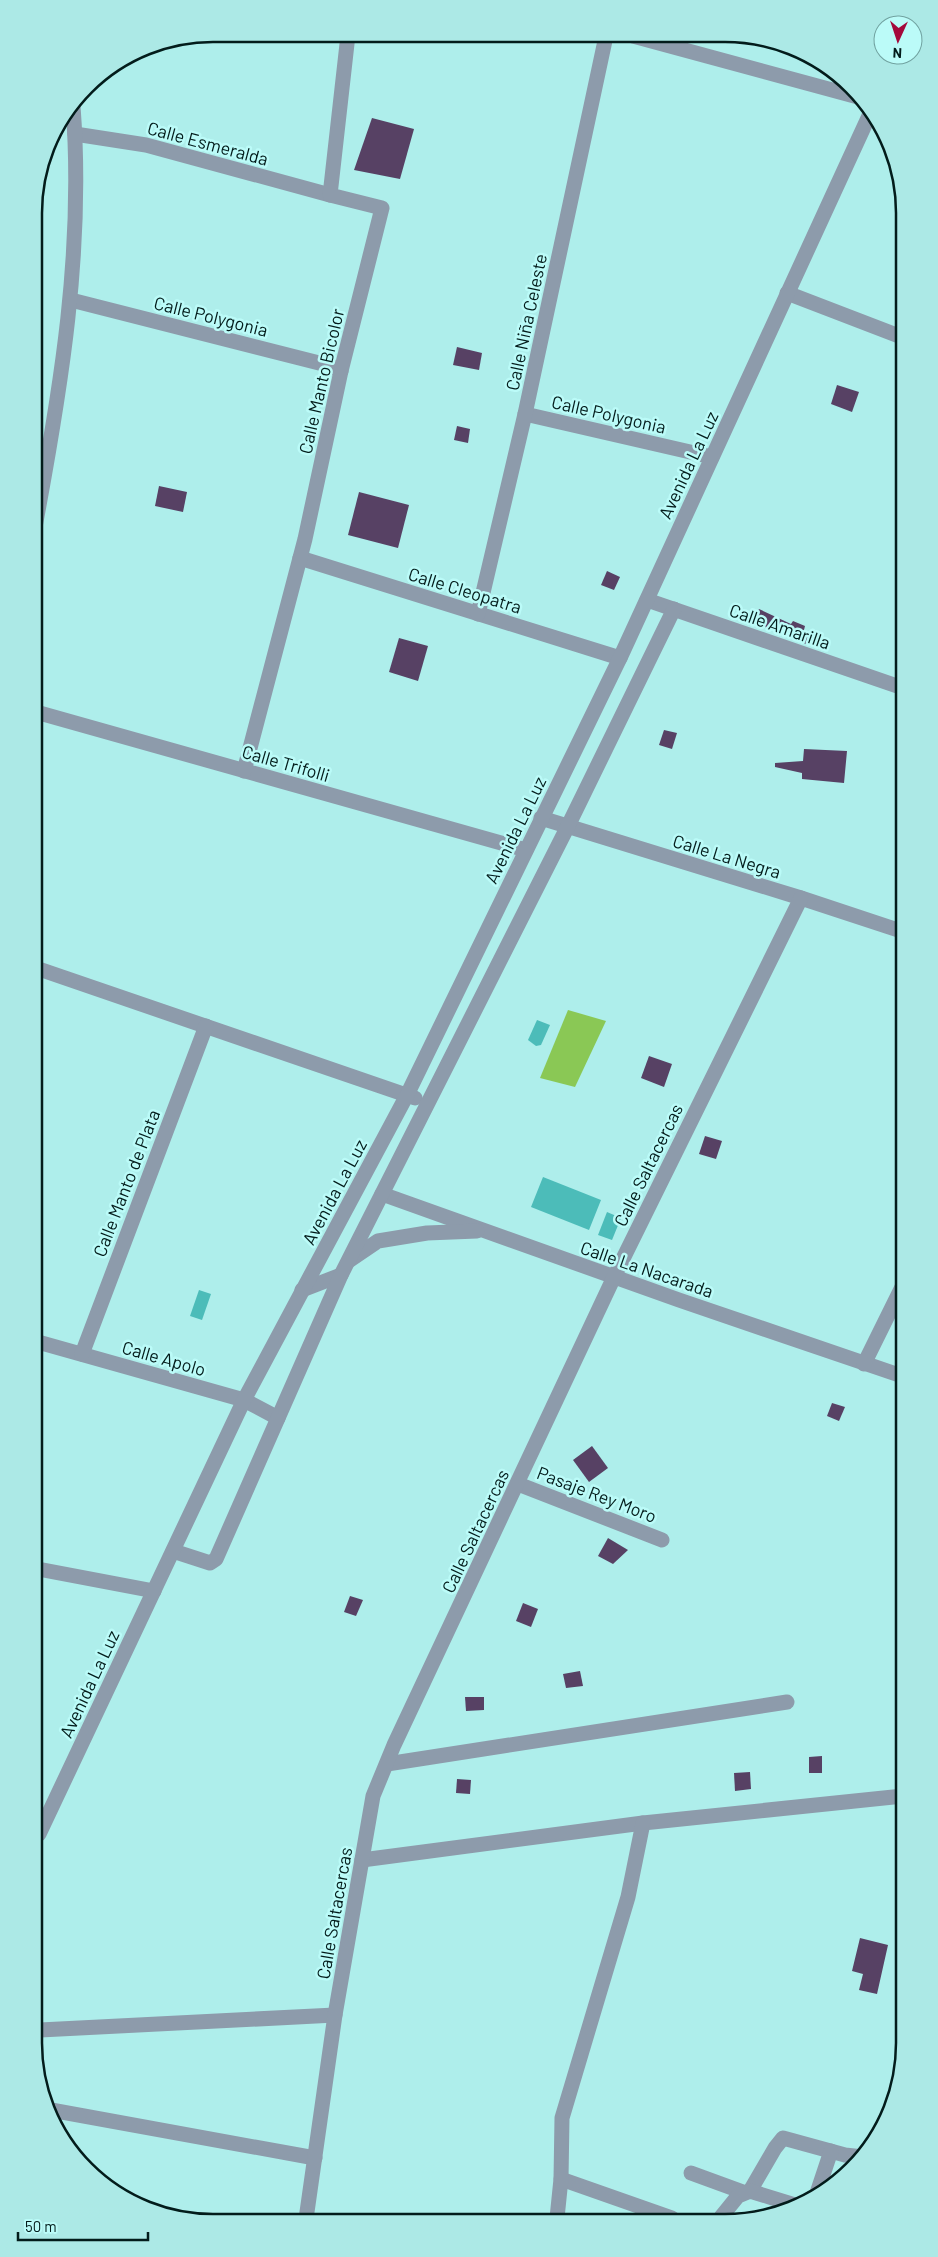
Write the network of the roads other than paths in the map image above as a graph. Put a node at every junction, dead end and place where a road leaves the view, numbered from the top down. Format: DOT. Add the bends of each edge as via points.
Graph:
graph roads {
  1 [pos="347,42"];
  2 [pos="605,42"];
  3 [pos="655,42"];
  4 [pos="848,94"];
  5 [pos="74,114"];
  6 [pos="867,119"];
  7 [pos="75,134"];
  8 [pos="330,195"];
  9 [pos="787,293"];
  10 [pos="71,300"];
  11 [pos="896,335"];
  12 [pos="341,371"];
  13 [pos="526,414"];
  14 [pos="712,457"];
  15 [pos="43,484"];
  16 [pos="300,558"];
  17 [pos="647,600"];
  18 [pos="674,609"];
  19 [pos="478,614"];
  20 [pos="620,658"];
  21 [pos="896,686"];
  22 [pos="43,714"];
  23 [pos="244,771"];
  24 [pos="542,818"];
  25 [pos="568,826"];
  26 [pos="526,850"];
  27 [pos="801,898"];
  28 [pos="896,930"];
  29 [pos="43,970"];
  30 [pos="206,1026"];
  31 [pos="407,1095"];
  32 [pos="428,1103"];
  33 [pos="382,1194"];
  34 [pos="484,1230"];
  35 [pos="344,1269"];
  36 [pos="614,1277"];
  37 [pos="302,1290"];
  38 [pos="895,1300"];
  39 [pos="42,1343"];
  40 [pos="82,1354"];
  41 [pos="864,1364"];
  42 [pos="895,1374"];
  43 [pos="244,1400"];
  44 [pos="278,1418"];
  45 [pos="518,1484"];
  46 [pos="662,1540"];
  47 [pos="172,1551"];
  48 [pos="42,1570"];
  49 [pos="154,1591"];
  50 [pos="787,1702"];
  51 [pos="388,1764"];
  52 [pos="895,1797"];
  53 [pos="642,1823"];
  54 [pos="42,1827"];
  55 [pos="362,1860"];
  56 [pos="335,2015"];
  57 [pos="42,2030"];
  58 [pos="56,2111"];
  59 [pos="831,2152"];
  60 [pos="853,2156"];
  61 [pos="315,2158"];
  62 [pos="691,2173"];
  63 [pos="561,2179"];
  64 [pos="820,2185"];
  65 [pos="746,2191"];
  66 [pos="787,2203"];
  67 [pos="307,2214"];
  68 [pos="557,2214"];
  69 [pos="661,2214"];
  70 [pos="723,2214"];
  1 -- 8 [label="street"];
  2 -- 13 [label="street, Calle Niña Celeste"];
  3 -- 4 [label="street"];
  5 -- 7 [label="street"];
  6 -- 9 [label="street, Avenida La Luz"];
  7 -- 8 [label="street, Calle Esmeralda" via="146,146"];
  7 -- 10 [label="street" via="76,211"];
  8 -- 12 [label="street, Calle Manto Bicolor" via="382,208"];
  9 -- 11 [label="street"];
  9 -- 14 [label="street, Avenida La Luz"];
  10 -- 12 [label="street, Calle Polygonia"];
  10 -- 15 [label="street" via="64,367"];
  12 -- 16 [label="street, Calle Manto Bicolor"];
  13 -- 14 [label="street, Calle Polygonia"];
  13 -- 19 [label="street, Calle Niña Celeste"];
  14 -- 17 [label="street, Avenida La Luz"];
  16 -- 19 [label="street, Calle Cleopatra"];
  16 -- 23 [label="street, Calle Manto Bicolor"];
  17 -- 18 [label="street, Calle Amarilla"];
  17 -- 20 [label="street, Avenida La Luz"];
  18 -- 21 [label="street, Calle Amarilla"];
  18 -- 25 [label="street"];
  19 -- 20 [label="street, Calle Cleopatra"];
  20 -- 24 [label="street, Avenida La Luz"];
  22 -- 23 [label="street, Calle Trifolli"];
  23 -- 26 [label="street, Calle Trifolli"];
  24 -- 25 [label="street, Calle La Negra"];
  24 -- 26 [label="street, Avenida La Luz"];
  25 -- 27 [label="street, Calle La Negra"];
  25 -- 32 [label="street"];
  26 -- 31 [label="street, Avenida La Luz"];
  27 -- 28 [label="street, Calle La Negra"];
  27 -- 36 [label="street, Calle Saltacercas"];
  29 -- 30 [label="street"];
  30 -- 31 [label="street"];
  30 -- 40 [label="street, Calle Manto de Plata"];
  31 -- 32 [label="street"];
  31 -- 37 [label="street, Avenida La Luz"];
  32 -- 33 [label="street"];
  33 -- 34 [label="street, Calle La Nacarada"];
  33 -- 35 [label="street"];
  34 -- 35 [label="street" via="427,1233 378,1241"];
  34 -- 36 [label="street, Calle La Nacarada"];
  35 -- 37 [label="street"];
  35 -- 44 [label="street"];
  36 -- 41 [label="street, Calle La Nacarada"];
  36 -- 45 [label="street, Calle Saltacercas"];
  37 -- 43 [label="street, Avenida La Luz"];
  38 -- 41 [label="street"];
  39 -- 40 [label="street, Calle Apolo"];
  40 -- 43 [label="street, Calle Apolo"];
  41 -- 42 [label="street, Calle La Nacarada"];
  43 -- 44 [label="street, Calle Apolo"];
  43 -- 47 [label="street, Avenida La Luz"];
  44 -- 47 [label="street" via="216,1558 210,1563"];
  45 -- 46 [label="street, Pasaje Rey Moro"];
  45 -- 51 [label="street, Calle Saltacercas" via="394,1745"];
  47 -- 49 [label="street, Avenida La Luz"];
  48 -- 49 [label="street"];
  49 -- 54 [label="street, Avenida La Luz"];
  50 -- 51 [label="street"];
  51 -- 55 [label="street, Calle Saltacercas" via="373,1796"];
  52 -- 53 [label="street"];
  53 -- 55 [label="street"];
  53 -- 63 [label="street" via="628,1897 562,2118"];
  55 -- 56 [label="street, Calle Saltacercas"];
  56 -- 57 [label="street"];
  56 -- 61 [label="street, Calle Saltacercas"];
  58 -- 61 [label="street"];
  59 -- 60 [label="street"];
  59 -- 64 [label="street"];
  59 -- 65 [label="street" via="783,2138"];
  61 -- 67 [label="street, Calle Saltacercas"];
  62 -- 65 [label="street"];
  63 -- 68 [label="street"];
  63 -- 69 [label="street"];
  65 -- 66 [label="street"];
  65 -- 70 [label="street"];
}
